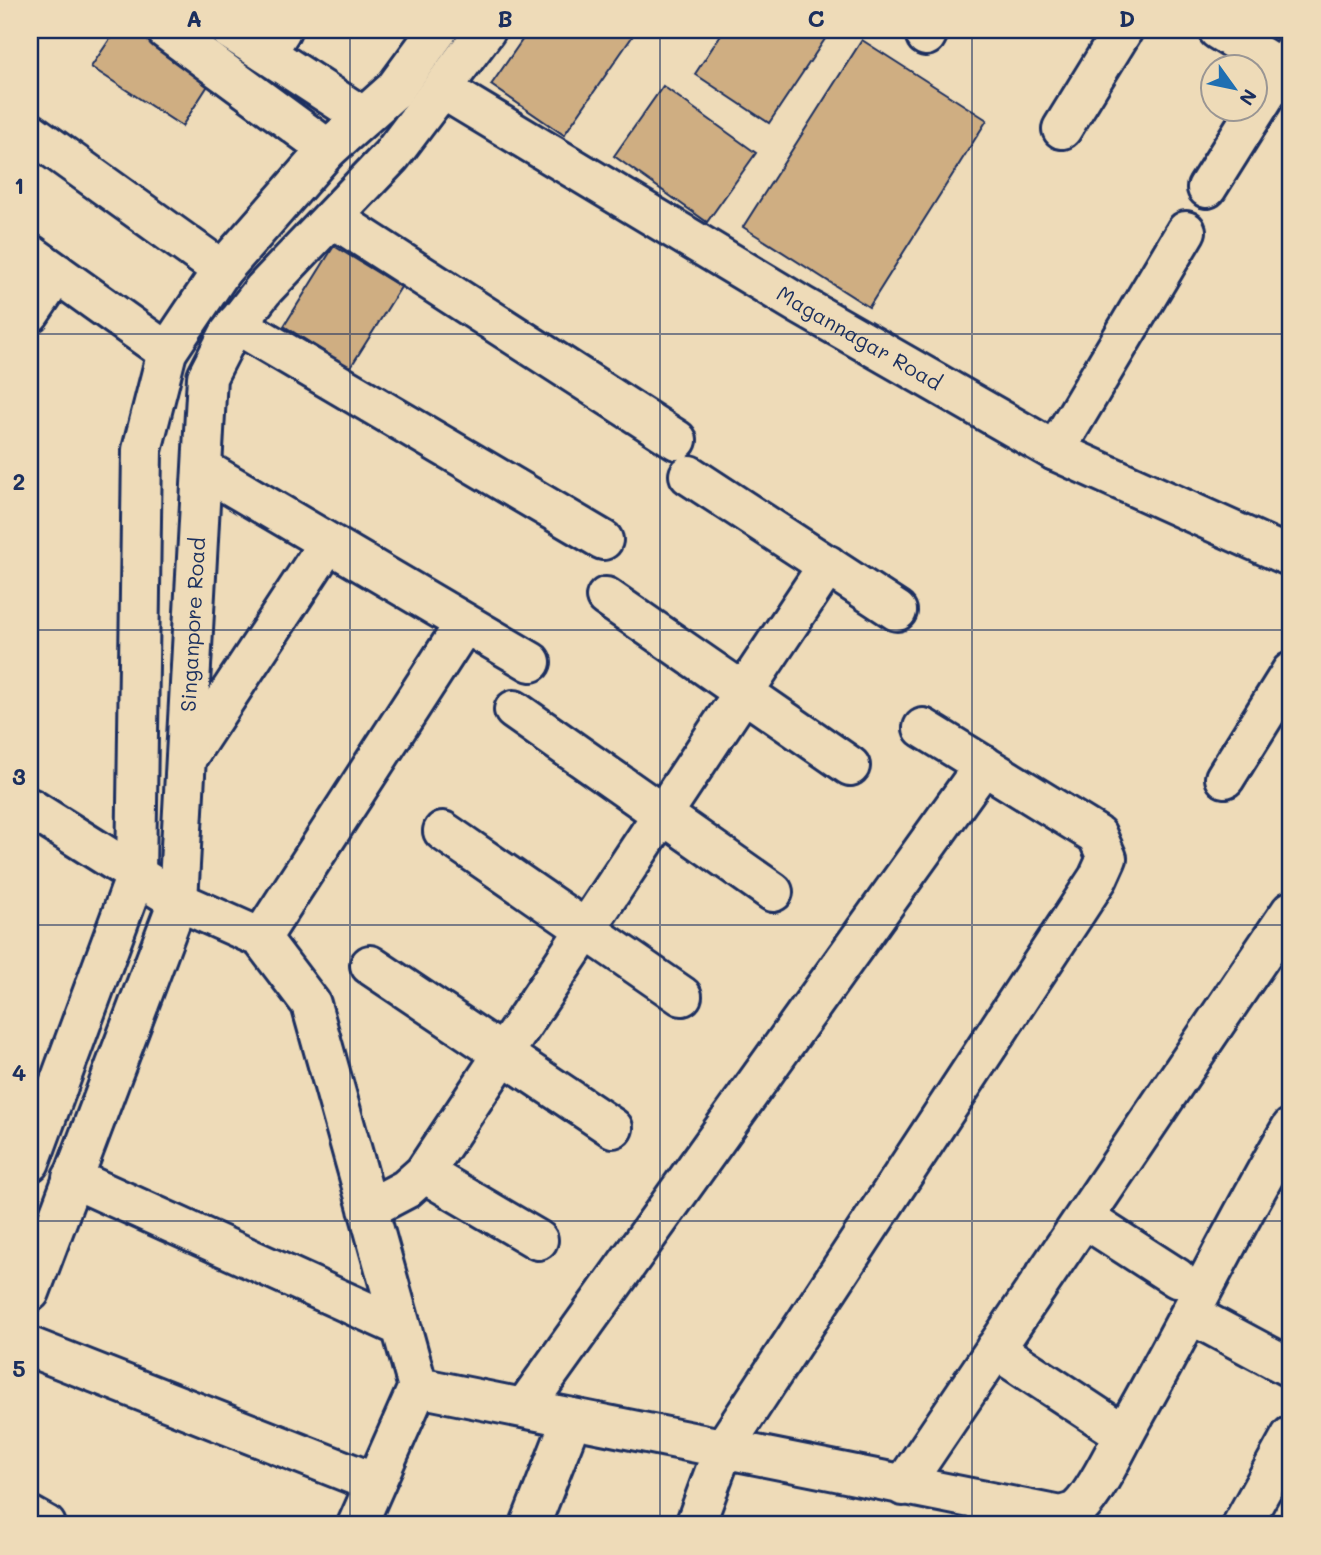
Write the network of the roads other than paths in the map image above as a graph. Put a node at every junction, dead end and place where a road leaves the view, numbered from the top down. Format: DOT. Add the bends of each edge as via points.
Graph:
graph roads {
  1 [pos="166,30"];
  2 [pos="230,30"];
  3 [pos="438,30"];
  4 [pos="486,30"];
  5 [pos="1123,30"];
  6 [pos="1218,30"];
  7 [pos="274,41"];
  8 [pos="1288,66"];
  9 [pos="442,89"];
  10 [pos="362,116"];
  11 [pos="1062,129"];
  12 [pos="30,132"];
  13 [pos="328,149"];
  14 [pos="1207,188"];
  15 [pos="333,218"];
  16 [pos="1186,231"];
  17 [pos="43,263"];
  18 [pos="222,270"];
  19 [pos="30,313"];
  20 [pos="236,324"];
  21 [pos="167,352"];
  22 [pos="1055,451"];
  23 [pos="202,469"];
  24 [pos="603,540"];
  25 [pos="328,542"];
  26 [pos="1291,557"];
  27 [pos="828,565"];
  28 [pos="606,597"];
  29 [pos="897,611"];
  30 [pos="465,623"];
  31 [pos="531,662"];
  32 [pos="1291,672"];
  33 [pos="744,692"];
  34 [pos="514,710"];
  35 [pos="923,729"];
  36 [pos="186,759"];
  37 [pos="984,765"];
  38 [pos="850,766"];
  39 [pos="1226,778"];
  40 [pos="30,808"];
  41 [pos="662,815"];
  42 [pos="443,831"];
  43 [pos="136,874"];
  44 [pos="773,892"];
  45 [pos="178,901"];
  46 [pos="1291,911"];
  47 [pos="586,930"];
  48 [pos="261,938"];
  49 [pos="370,965"];
  50 [pos="682,996"];
  51 [pos="503,1055"];
  52 [pos="612,1128"];
  53 [pos="1291,1128"];
  54 [pos="30,1162"];
  55 [pos="1281,1168"];
  56 [pos="424,1173"];
  57 [pos="72,1178"];
  58 [pos="368,1209"];
  59 [pos="1084,1217"];
  60 [pos="538,1240"];
  61 [pos="1177,1278"];
  62 [pos="30,1292"];
  63 [pos="1192,1315"];
  64 [pos="401,1327"];
  65 [pos="30,1346"];
  66 [pos="995,1349"];
  67 [pos="1291,1368"];
  68 [pos="418,1387"];
  69 [pos="524,1408"];
  70 [pos="572,1418"];
  71 [pos="1124,1434"];
  72 [pos="1291,1436"];
  73 [pos="723,1449"];
  74 [pos="376,1483"];
  75 [pos="902,1486"];
  76 [pos="30,1516"];
  77 [pos="46,1525"];
  78 [pos="357,1525"];
  79 [pos="530,1525"];
  80 [pos="695,1525"];
  81 [pos="1242,1525"];
  1 -- 13 [label="street"];
  2 -- 7 [label="street"];
  3 -- 10 [label="street" via="394,90"];
  4 -- 9 [label="street, Singanpore Road"];
  5 -- 11 [label="street"];
  6 -- 8 [label="street"];
  7 -- 10 [label="street"];
  8 -- 14 [label="street"];
  9 -- 15 [label="street, Singanpore Road" via="391,156"];
  9 -- 22 [label="street, Magannagar Road" via="824,319"];
  10 -- 13 [label="street"];
  12 -- 18 [label="street"];
  13 -- 18 [label="street"];
  15 -- 20 [label="street, Singanpore Road"];
  15 -- 27 [label="street" via="683,458"];
  16 -- 22 [label="street"];
  17 -- 19 [label="street"];
  17 -- 21 [label="street"];
  18 -- 21 [label="street"];
  20 -- 23 [label="street, Singanpore Road" via="207,377"];
  20 -- 24 [label="street"];
  21 -- 43 [label="street" via="142,450"];
  22 -- 26 [label="street, Magannagar Road"];
  23 -- 25 [label="street"];
  23 -- 36 [label="street, Singanpore Road"];
  25 -- 30 [label="street"];
  25 -- 36 [label="street"];
  27 -- 29 [label="street"];
  27 -- 33 [label="street"];
  28 -- 33 [label="street"];
  30 -- 31 [label="street"];
  30 -- 48 [label="street"];
  32 -- 39 [label="street"];
  33 -- 38 [label="street"];
  33 -- 41 [label="street"];
  34 -- 41 [label="street"];
  35 -- 37 [label="street"];
  36 -- 45 [label="street, Singanpore Road"];
  37 -- 69 [label="street"];
  37 -- 73 [label="street" via="1097,835 1107,858"];
  40 -- 43 [label="street"];
  41 -- 44 [label="street"];
  41 -- 47 [label="street"];
  42 -- 47 [label="street"];
  43 -- 45 [label="street"];
  43 -- 54 [label="street"];
  45 -- 48 [label="street"];
  45 -- 57 [label="street, Singanpore Road"];
  46 -- 59 [label="street"];
  47 -- 50 [label="street"];
  47 -- 51 [label="street"];
  48 -- 58 [label="street" via="311,1004"];
  49 -- 51 [label="street"];
  51 -- 52 [label="street"];
  51 -- 56 [label="street"];
  53 -- 55 [label="street"];
  55 -- 63 [label="street"];
  56 -- 58 [label="street" via="406,1189"];
  56 -- 60 [label="street"];
  57 -- 62 [label="street, Singanpore Road"];
  57 -- 64 [label="street"];
  58 -- 64 [label="street"];
  59 -- 61 [label="street"];
  59 -- 66 [label="street"];
  63 -- 67 [label="street"];
  63 -- 71 [label="street"];
  64 -- 68 [label="street"];
  65 -- 74 [label="street"];
  66 -- 71 [label="street"];
  66 -- 75 [label="street"];
  68 -- 69 [label="street"];
  68 -- 74 [label="street"];
  69 -- 70 [label="street"];
  70 -- 73 [label="street"];
  70 -- 79 [label="street"];
  71 -- 75 [label="street" via="1080,1508 1060,1516"];
  72 -- 81 [label="street"];
  73 -- 75 [label="street"];
  73 -- 80 [label="street"];
  74 -- 78 [label="street"];
  76 -- 77 [label="street"];
}
